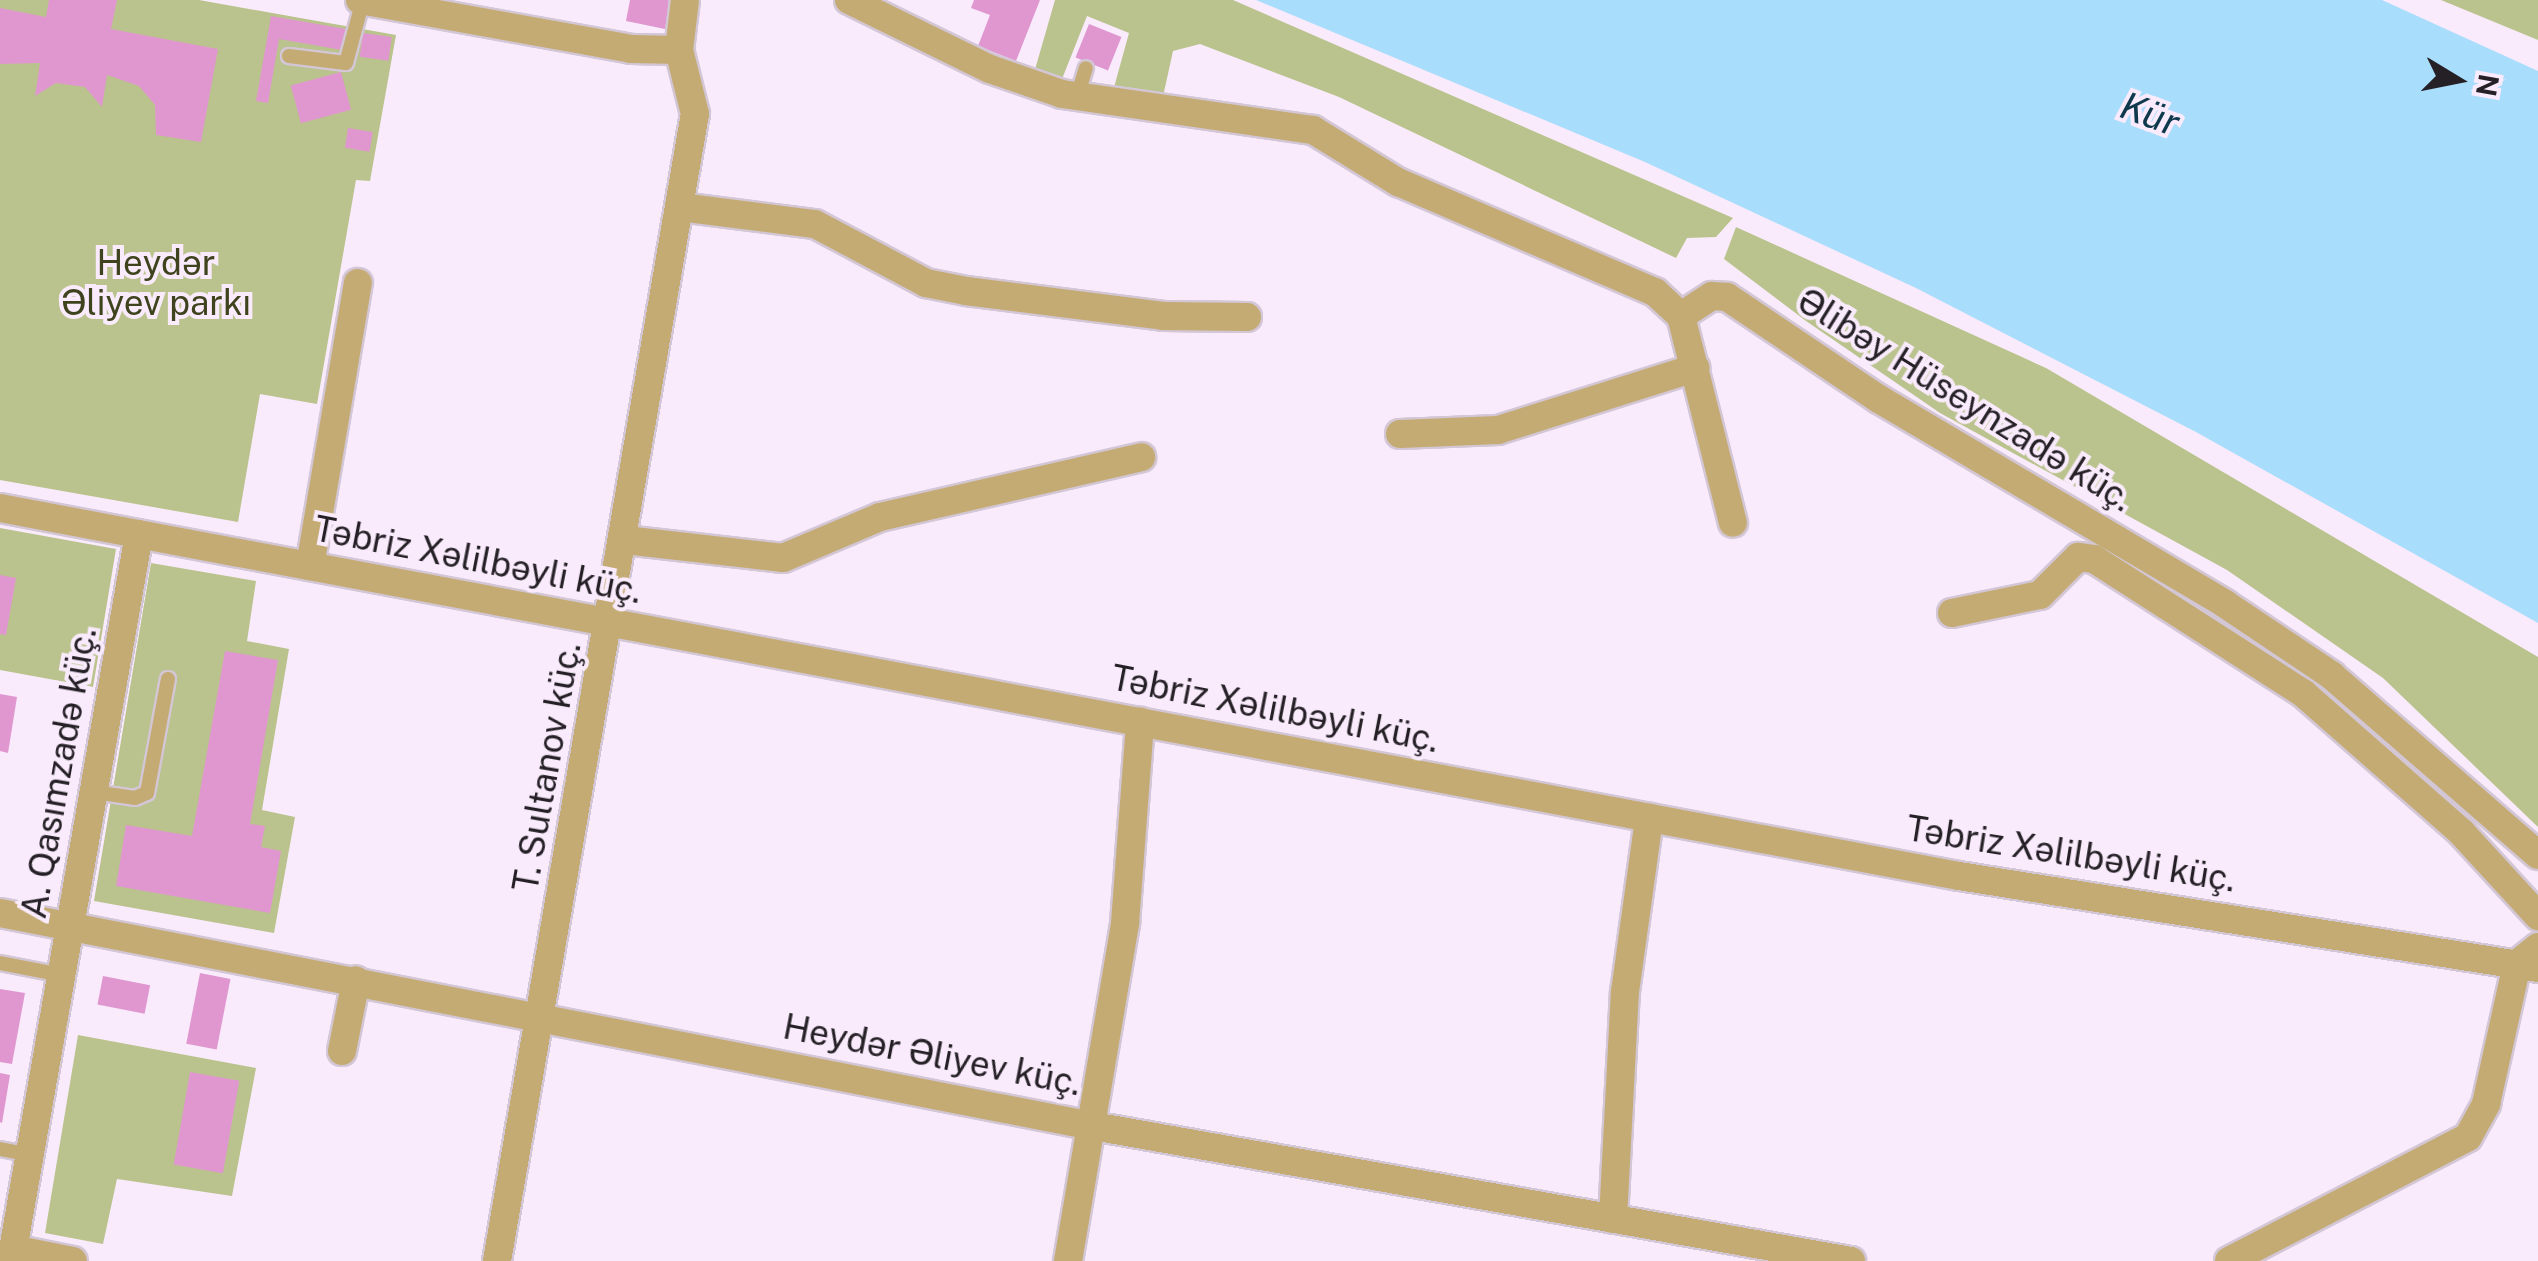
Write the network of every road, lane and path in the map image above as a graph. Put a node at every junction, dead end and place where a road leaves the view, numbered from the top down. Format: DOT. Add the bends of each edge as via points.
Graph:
graph roads {
  1 [pos="362,0"];
  2 [pos="685,0"];
  3 [pos="848,0"];
  4 [pos="679,50"];
  5 [pos="289,56"];
  6 [pos="1086,68"];
  7 [pos="1077,97"];
  8 [pos="680,207"];
  9 [pos="358,283"];
  10 [pos="1680,316"];
  11 [pos="1247,317"];
  12 [pos="1695,368"];
  13 [pos="1400,434"];
  14 [pos="1141,458"];
  15 [pos="0,508"];
  16 [pos="1733,523"];
  17 [pos="138,534"];
  18 [pos="625,540"];
  19 [pos="310,566"];
  20 [pos="1952,614"];
  21 [pos="612,623"];
  22 [pos="168,678"];
  23 [pos="1140,722"];
  24 [pos="94,792"];
  25 [pos="1649,818"];
  26 [pos="2538,855"];
  27 [pos="0,913"];
  28 [pos="2538,916"];
  29 [pos="71,926"];
  30 [pos="2531,960"];
  31 [pos="0,964"];
  32 [pos="62,975"];
  33 [pos="356,980"];
  34 [pos="540,1015"];
  35 [pos="342,1051"];
  36 [pos="1093,1126"];
  37 [pos="0,1151"];
  38 [pos="30,1155"];
  39 [pos="1613,1220"];
  40 [pos="12,1255"];
  41 [pos="73,1261"];
  42 [pos="497,1261"];
  43 [pos="1068,1261"];
  44 [pos="1851,1261"];
  45 [pos="2229,1261"];
  1 -- 4 [label="street" via="631,49"];
  1 -- 5 [label="lane" via="346,63"];
  2 -- 4 [label="street"];
  3 -- 7 [label="street" via="990,69"];
  4 -- 8 [label="street, T. Sultanov küç." via="695,114"];
  6 -- 7 [label="lane"];
  7 -- 10 [label="street" via="1313,130 1410,188 1655,292"];
  8 -- 11 [label="street" via="815,224 912,276 966,291 1163,316"];
  8 -- 18 [label="street, T. Sultanov küç."];
  9 -- 19 [label="street"];
  10 -- 12 [label="street"];
  10 -- 26 [label="street, Əlibəy Hüseynzadə küç." via="1712,296 1728,297 1878,399 2225,604 2344,685"];
  12 -- 13 [label="street" via="1498,430"];
  12 -- 16 [label="street"];
  14 -- 18 [label="street" via="880,517 783,558"];
  15 -- 17 [label="street, Təbriz Xəlilbəyli küç."];
  17 -- 19 [label="street, Təbriz Xəlilbəyli küç."];
  17 -- 24 [label="street, A. Qasımzadə küç."];
  18 -- 21 [label="street, T. Sultanov küç."];
  19 -- 21 [label="street, Təbriz Xəlilbəyli küç."];
  20 -- 28 [label="street" via="2040,595 2078,557 2094,559 2304,694 2462,832"];
  21 -- 23 [label="street, Təbriz Xəlilbəyli küç."];
  21 -- 34 [label="street, T. Sultanov küç."];
  22 -- 24 [label="lane" via="147,793 136,798"];
  23 -- 25 [label="street, Təbriz Xəlilbəyli küç."];
  23 -- 36 [label="street" via="1125,923"];
  24 -- 29 [label="street, A. Qasımzadə küç."];
  25 -- 30 [label="street, Təbriz Xəlilbəyli küç." via="1959,876"];
  25 -- 39 [label="street" via="1626,976"];
  27 -- 29 [label="street, Heydər Əliyev küç."];
  29 -- 32 [label="street, A. Qasımzadə küç."];
  29 -- 33 [label="street, Heydər Əliyev küç."];
  30 -- 45 [label="street" via="2486,1104 2468,1136"];
  31 -- 32 [label="lane"];
  32 -- 38 [label="street, A. Qasımzadə küç."];
  33 -- 34 [label="street, Heydər Əliyev küç."];
  33 -- 35 [label="street"];
  34 -- 36 [label="street, Heydər Əliyev küç."];
  34 -- 42 [label="street, T. Sultanov küç."];
  36 -- 39 [label="street, Heydər Əliyev küç."];
  36 -- 43 [label="street"];
  37 -- 38 [label="lane"];
  38 -- 40 [label="street, A. Qasımzadə küç."];
  39 -- 44 [label="street, Heydər Əliyev küç."];
  40 -- 41 [label="street"];
}
